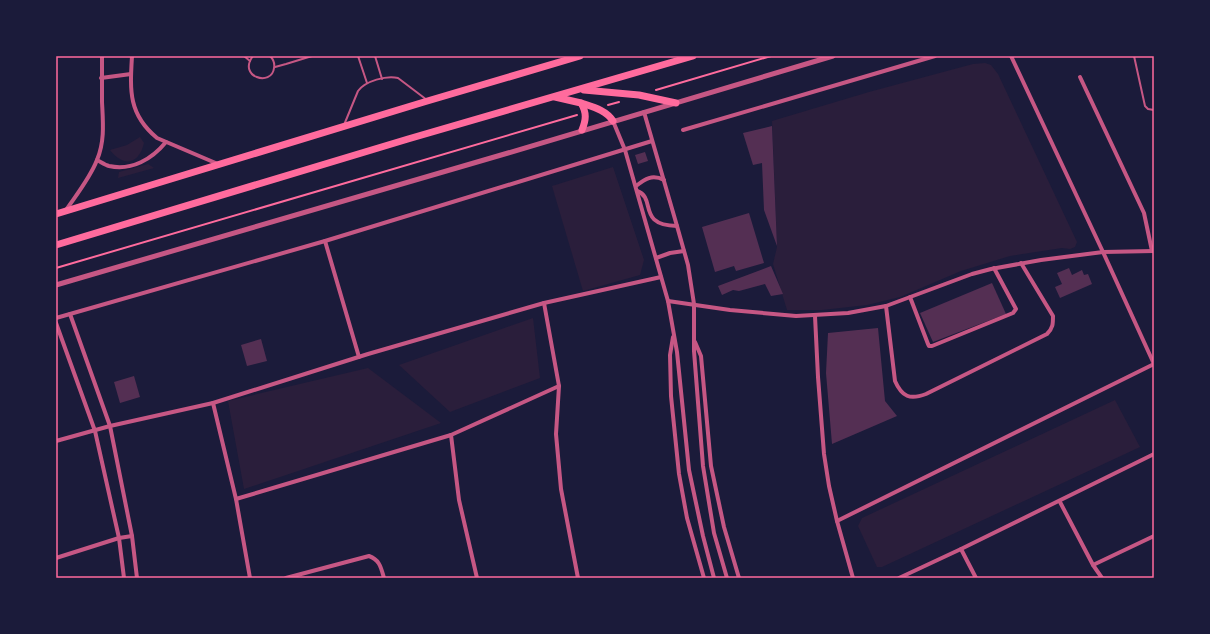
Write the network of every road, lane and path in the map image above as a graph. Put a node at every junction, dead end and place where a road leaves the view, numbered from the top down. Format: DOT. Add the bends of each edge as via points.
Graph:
graph roads {
  1 [pos="102,56"];
  2 [pos="132,56"];
  3 [pos="244,56"];
  4 [pos="253,56"];
  5 [pos="270,56"];
  6 [pos="312,56"];
  7 [pos="358,56"];
  8 [pos="375,56"];
  9 [pos="580,56"];
  10 [pos="693,56"];
  11 [pos="771,56"];
  12 [pos="833,56"];
  13 [pos="935,56"];
  14 [pos="1011,56"];
  15 [pos="1134,56"];
  16 [pos="250,61"];
  17 [pos="274,67"];
  18 [pos="131,74"];
  19 [pos="1080,77"];
  20 [pos="101,78"];
  21 [pos="382,79"];
  22 [pos="367,83"];
  23 [pos="580,89"];
  24 [pos="654,91"];
  25 [pos="554,97"];
  26 [pos="428,100"];
  27 [pos="625,100"];
  28 [pos="676,103"];
  29 [pos="581,104"];
  30 [pos="598,109"];
  31 [pos="1154,110"];
  32 [pos="644,112"];
  33 [pos="586,113"];
  34 [pos="613,121"];
  35 [pos="343,126"];
  36 [pos="582,130"];
  37 [pos="683,130"];
  38 [pos="652,141"];
  39 [pos="166,142"];
  40 [pos="625,150"];
  41 [pos="97,160"];
  42 [pos="218,164"];
  43 [pos="664,180"];
  44 [pos="636,189"];
  45 [pos="65,211"];
  46 [pos="56,214"];
  47 [pos="677,226"];
  48 [pos="325,241"];
  49 [pos="56,245"];
  50 [pos="684,251"];
  51 [pos="1153,251"];
  52 [pos="1103,252"];
  53 [pos="656,258"];
  54 [pos="1021,264"];
  55 [pos="56,268"];
  56 [pos="994,268"];
  57 [pos="661,277"];
  58 [pos="56,285"];
  59 [pos="910,297"];
  60 [pos="668,301"];
  61 [pos="544,303"];
  62 [pos="694,304"];
  63 [pos="886,306"];
  64 [pos="70,314"];
  65 [pos="815,316"];
  66 [pos="56,318"];
  67 [pos="56,323"];
  68 [pos="673,332"];
  69 [pos="694,340"];
  70 [pos="359,357"];
  71 [pos="1154,364"];
  72 [pos="559,386"];
  73 [pos="213,403"];
  74 [pos="110,426"];
  75 [pos="95,431"];
  76 [pos="451,435"];
  77 [pos="56,441"];
  78 [pos="1154,454"];
  79 [pos="236,498"];
  80 [pos="1060,502"];
  81 [pos="837,521"];
  82 [pos="132,536"];
  83 [pos="1154,536"];
  84 [pos="119,538"];
  85 [pos="962,550"];
  86 [pos="56,558"];
  87 [pos="1093,565"];
  88 [pos="124,578"];
  89 [pos="137,578"];
  90 [pos="250,578"];
  91 [pos="286,578"];
  92 [pos="384,578"];
  93 [pos="477,578"];
  94 [pos="578,578"];
  95 [pos="704,578"];
  96 [pos="714,578"];
  97 [pos="727,578"];
  98 [pos="739,578"];
  99 [pos="853,578"];
  100 [pos="899,578"];
  101 [pos="976,578"];
  102 [pos="1102,578"];
  1 -- 20 [label="street"];
  2 -- 18 [label="street"];
  3 -- 16 [label="lane"];
  4 -- 16 [label="lane"];
  5 -- 17 [label="lane"];
  6 -- 17 [label="lane"];
  7 -- 22 [label="lane"];
  8 -- 21 [label="lane"];
  9 -- 26 [label="highway"];
  10 -- 23 [label="highway"];
  11 -- 24 [label="path"];
  12 -- 28 [label="street"];
  13 -- 37 [label="street"];
  14 -- 52 [label="street"];
  15 -- 31 [label="lane" via="1145,106"];
  16 -- 17 [label="lane" via="250,72 258,78 269,76"];
  18 -- 20 [label="street"];
  18 -- 39 [label="street" via="131,90 140,121"];
  19 -- 51 [label="street" via="1144,213"];
  20 -- 41 [label="street" via="104,134"];
  21 -- 22 [label="lane"];
  21 -- 26 [label="lane" via="393,76 398,78"];
  22 -- 35 [label="lane" via="358,91"];
  23 -- 25 [label="highway"];
  23 -- 28 [label="highway" via="639,95"];
  25 -- 29 [label="highway"];
  25 -- 49 [label="highway"];
  26 -- 35 [label="highway"];
  27 -- 30 [label="path"];
  28 -- 32 [label="street"];
  29 -- 30 [label="highway"];
  29 -- 33 [label="highway"];
  30 -- 34 [label="highway" via="610,116"];
  32 -- 34 [label="street"];
  32 -- 38 [label="street"];
  33 -- 36 [label="highway"];
  33 -- 55 [label="path"];
  34 -- 36 [label="street"];
  34 -- 40 [label="street"];
  35 -- 42 [label="highway"];
  36 -- 58 [label="street"];
  38 -- 40 [label="street"];
  38 -- 43 [label="street"];
  39 -- 41 [label="street" via="150,158 136,165 109,166"];
  39 -- 42 [label="street"];
  40 -- 44 [label="street"];
  40 -- 48 [label="street"];
  41 -- 45 [label="street"];
  42 -- 45 [label="highway"];
  43 -- 44 [label="street" via="658,177 650,178 642,181"];
  43 -- 47 [label="street"];
  44 -- 47 [label="street" via="644,196 654,221"];
  44 -- 53 [label="street"];
  45 -- 46 [label="highway"];
  47 -- 50 [label="street"];
  48 -- 64 [label="street"];
  48 -- 70 [label="street"];
  50 -- 53 [label="street"];
  50 -- 62 [label="street"];
  51 -- 52 [label="street"];
  52 -- 54 [label="street"];
  52 -- 71 [label="street"];
  53 -- 57 [label="street"];
  54 -- 56 [label="street"];
  54 -- 63 [label="street" via="1053,316 1052,329 1048,334 920,396 910,397 898,390"];
  56 -- 59 [label="street"];
  56 -- 59 [label="street" via="1015,311 932,346 928,344"];
  57 -- 60 [label="street"];
  57 -- 61 [label="street"];
  59 -- 63 [label="street"];
  60 -- 62 [label="street"];
  60 -- 68 [label="street"];
  61 -- 70 [label="street"];
  61 -- 72 [label="street"];
  62 -- 65 [label="street" via="730,310"];
  62 -- 69 [label="street"];
  63 -- 65 [label="street" via="848,314"];
  64 -- 66 [label="street"];
  64 -- 74 [label="street"];
  65 -- 81 [label="street" via="824,454"];
  67 -- 75 [label="street"];
  68 -- 95 [label="street" via="670,355 671,396 679,474 687,518"];
  68 -- 96 [label="street" via="682,390 689,470"];
  69 -- 97 [label="street" via="703,466 714,533"];
  69 -- 98 [label="street" via="701,356 711,466 724,527"];
  70 -- 73 [label="street"];
  71 -- 81 [label="street"];
  72 -- 76 [label="street"];
  72 -- 94 [label="street" via="556,434 561,481"];
  73 -- 74 [label="street"];
  73 -- 79 [label="street"];
  74 -- 75 [label="street"];
  74 -- 82 [label="street"];
  75 -- 77 [label="street"];
  75 -- 84 [label="street"];
  76 -- 79 [label="street"];
  76 -- 93 [label="street" via="459,500"];
  78 -- 80 [label="street"];
  79 -- 90 [label="street"];
  80 -- 85 [label="street"];
  80 -- 87 [label="street"];
  81 -- 99 [label="street"];
  82 -- 84 [label="street"];
  82 -- 89 [label="street"];
  83 -- 87 [label="street"];
  84 -- 86 [label="street"];
  84 -- 88 [label="street"];
  85 -- 100 [label="street"];
  85 -- 101 [label="street"];
  87 -- 102 [label="street"];
  91 -- 92 [label="street" via="369,556 380,562"];
}
